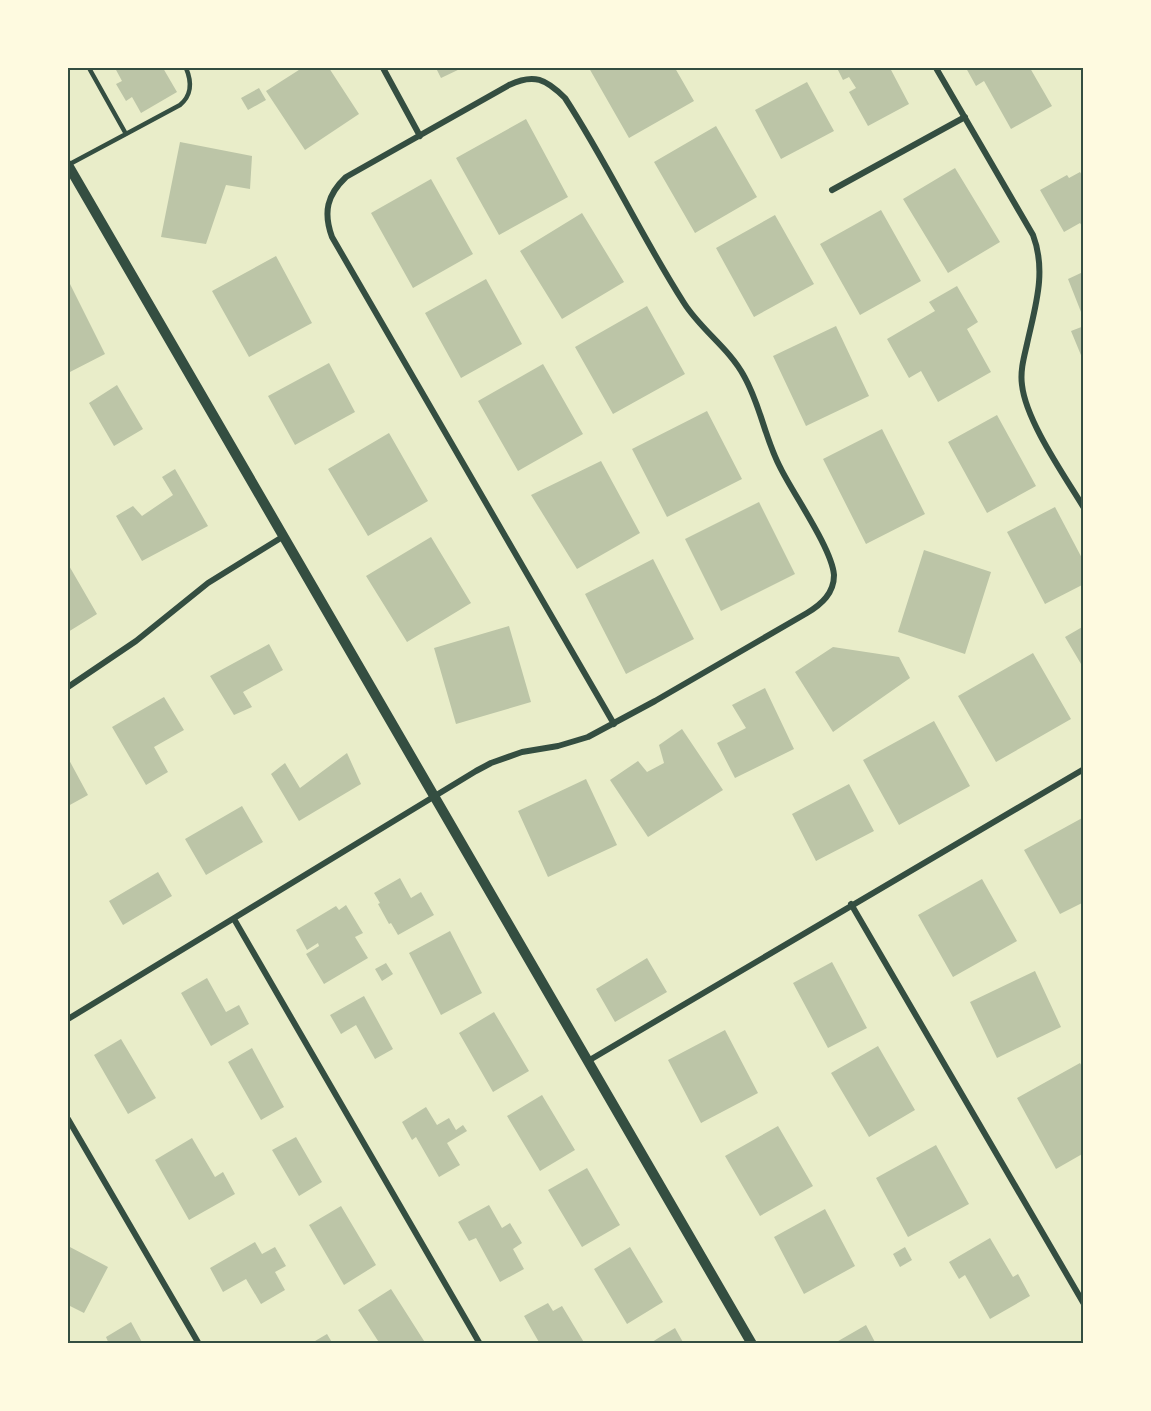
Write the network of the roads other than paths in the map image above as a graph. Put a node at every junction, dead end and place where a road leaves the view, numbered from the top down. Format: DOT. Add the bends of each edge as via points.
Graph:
graph roads {
  1 [pos="89,68"];
  2 [pos="186,68"];
  3 [pos="383,68"];
  4 [pos="936,68"];
  5 [pos="965,117"];
  6 [pos="126,134"];
  7 [pos="420,136"];
  8 [pos="68,165"];
  9 [pos="832,190"];
  10 [pos="1083,508"];
  11 [pos="284,536"];
  12 [pos="68,687"];
  13 [pos="614,724"];
  14 [pos="1083,769"];
  15 [pos="434,796"];
  16 [pos="851,904"];
  17 [pos="234,919"];
  18 [pos="68,1019"];
  19 [pos="588,1060"];
  20 [pos="68,1119"];
  21 [pos="1083,1304"];
  22 [pos="199,1344"];
  23 [pos="480,1344"];
  24 [pos="752,1344"];
  1 -- 6 [label="lane"];
  2 -- 6 [label="lane" via="191,90 187,99"];
  3 -- 7 [label="street"];
  4 -- 5 [label="street"];
  5 -- 9 [label="street"];
  5 -- 10 [label="street" via="1038,248 1040,281 1022,369 1022,390 1034,424"];
  6 -- 8 [label="lane"];
  7 -- 13 [label="street" via="346,177 328,201 332,237"];
  7 -- 13 [label="street" via="527,78 547,82 565,98 686,305 745,377 776,459 831,562 830,592 807,614"];
  8 -- 11 [label="street"];
  11 -- 12 [label="street" via="208,583"];
  11 -- 15 [label="street"];
  13 -- 15 [label="street" via="574,742 507,756"];
  14 -- 16 [label="street"];
  15 -- 17 [label="street"];
  15 -- 19 [label="street"];
  16 -- 19 [label="street"];
  16 -- 21 [label="street"];
  17 -- 18 [label="street"];
  17 -- 23 [label="street"];
  19 -- 24 [label="street"];
  20 -- 22 [label="street"];
}
